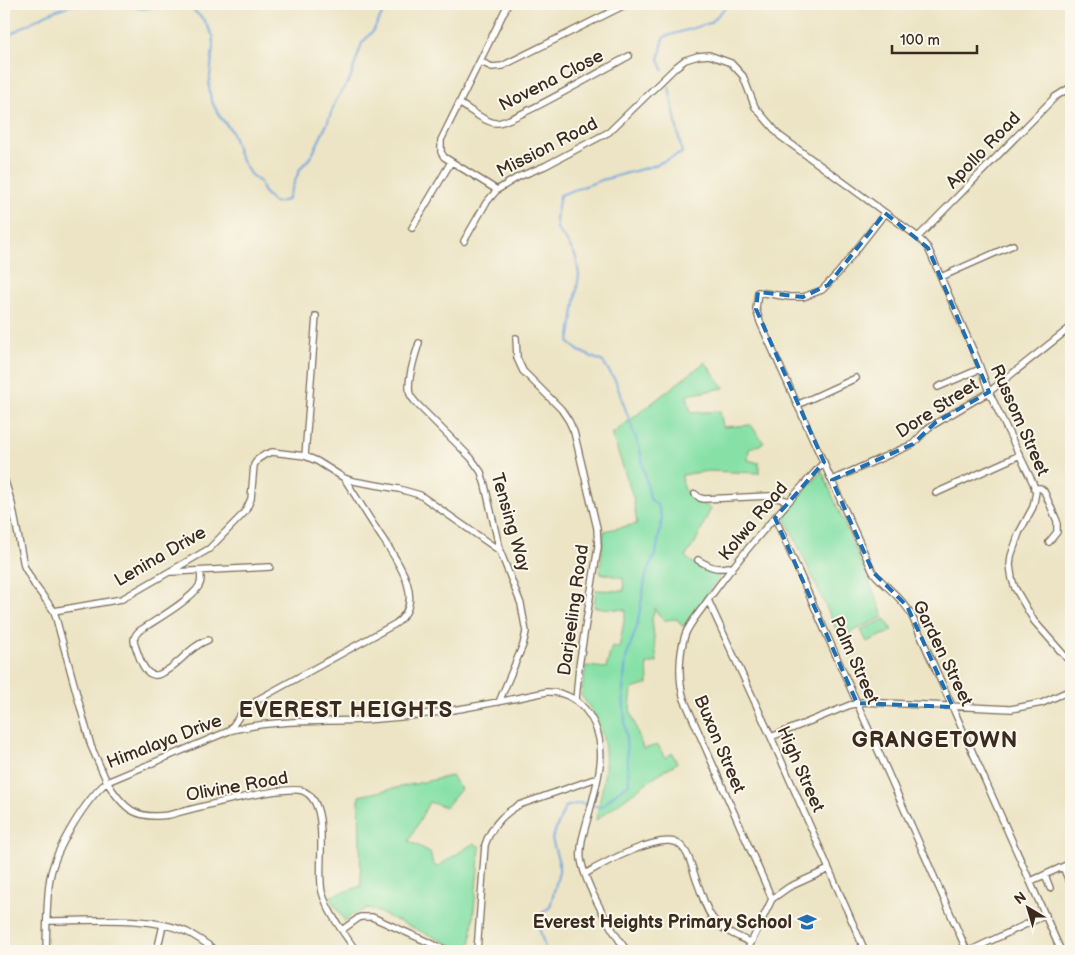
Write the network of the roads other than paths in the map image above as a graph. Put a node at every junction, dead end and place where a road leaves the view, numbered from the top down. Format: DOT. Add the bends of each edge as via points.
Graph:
graph roads {
  1 [pos="508,4"];
  2 [pos="627,4"];
  3 [pos="629,56"];
  4 [pos="481,62"];
  5 [pos="1071,87"];
  6 [pos="460,103"];
  7 [pos="451,162"];
  8 [pos="497,190"];
  9 [pos="885,213"];
  10 [pos="412,228"];
  11 [pos="918,237"];
  12 [pos="464,241"];
  13 [pos="1012,245"];
  14 [pos="941,277"];
  15 [pos="316,316"];
  16 [pos="1071,327"];
  17 [pos="516,338"];
  18 [pos="418,343"];
  19 [pos="980,369"];
  20 [pos="856,378"];
  21 [pos="938,386"];
  22 [pos="989,392"];
  23 [pos="797,405"];
  24 [pos="1020,455"];
  25 [pos="305,456"];
  26 [pos="824,462"];
  27 [pos="4,478"];
  28 [pos="344,478"];
  29 [pos="832,480"];
  30 [pos="1034,488"];
  31 [pos="936,493"];
  32 [pos="695,494"];
  33 [pos="1047,499"];
  34 [pos="789,502"];
  35 [pos="1035,502"];
  36 [pos="775,518"];
  37 [pos="1049,542"];
  38 [pos="500,551"];
  39 [pos="698,560"];
  40 [pos="270,567"];
  41 [pos="732,569"];
  42 [pos="200,571"];
  43 [pos="170,572"];
  44 [pos="708,600"];
  45 [pos="54,611"];
  46 [pos="208,640"];
  47 [pos="1071,663"];
  48 [pos="1071,690"];
  49 [pos="576,700"];
  50 [pos="499,702"];
  51 [pos="857,703"];
  52 [pos="953,707"];
  53 [pos="229,731"];
  54 [pos="771,737"];
  55 [pos="597,778"];
  56 [pos="107,782"];
  57 [pos="1071,863"];
  58 [pos="1063,866"];
  59 [pos="829,869"];
  60 [pos="585,874"];
  61 [pos="1045,875"];
  62 [pos="1068,879"];
  63 [pos="1031,881"];
  64 [pos="1050,888"];
  65 [pos="772,899"];
  66 [pos="1046,915"];
  67 [pos="47,921"];
  68 [pos="163,924"];
  69 [pos="342,930"];
  70 [pos="751,943"];
  71 [pos="46,951"];
  72 [pos="157,951"];
  73 [pos="216,951"];
  74 [pos="356,951"];
  75 [pos="448,951"];
  76 [pos="477,951"];
  77 [pos="627,951"];
  78 [pos="747,951"];
  79 [pos="865,951"];
  80 [pos="968,951"];
  81 [pos="1062,951"];
  1 -- 4 [label="street"];
  2 -- 4 [label="street" via="502,66 492,67"];
  3 -- 6 [label="street, Novena Close" via="499,124 488,121"];
  4 -- 6 [label="street"];
  5 -- 11 [label="street, Apollo Road" via="1055,97"];
  6 -- 7 [label="street" via="440,146 444,157"];
  7 -- 8 [label="street, Mission Road"];
  7 -- 10 [label="street"];
  8 -- 9 [label="street, Mission Road" via="610,132 676,67 685,60 709,55 731,63 738,70 755,107 780,136"];
  8 -- 12 [label="street"];
  9 -- 11 [label="street, Mission Road"];
  9 -- 23 [label="street, Garden Street" via="822,290 802,297 758,292 757,314"];
  11 -- 14 [label="street, Russom Street" via="928,248"];
  13 -- 14 [label="street"];
  14 -- 19 [label="street, Russom Street"];
  15 -- 25 [label="street"];
  16 -- 22 [label="street, Dore Street"];
  17 -- 49 [label="street, Darjeeling Road" via="517,358 523,371 561,409 574,432 597,528 598,547"];
  18 -- 38 [label="street, Tensing Way" via="409,392 477,464"];
  19 -- 21 [label="street"];
  19 -- 22 [label="street, Russom Street"];
  20 -- 23 [label="street"];
  22 -- 24 [label="street, Russom Street"];
  22 -- 29 [label="street, Dore Street" via="936,422 907,448"];
  23 -- 26 [label="street, Garden Street"];
  24 -- 30 [label="street, Russom Street"];
  24 -- 31 [label="street"];
  25 -- 28 [label="street"];
  25 -- 43 [label="street, Lenina Drive" via="272,452 258,459 253,471 251,499 245,512 209,549"];
  26 -- 29 [label="street, Garden Street"];
  26 -- 34 [label="street, Kolwa Road"];
  27 -- 45 [label="street, Himalaya Drive" via="24,566"];
  28 -- 38 [label="street" via="420,495"];
  28 -- 53 [label="street" via="406,578 410,602 408,612 396,624 259,699 240,714"];
  29 -- 52 [label="street, Garden Street" via="873,572 907,606"];
  30 -- 33 [label="street" via="1044,490"];
  30 -- 35 [label="street, Russom Street"];
  32 -- 34 [label="street" via="704,499 770,496"];
  33 -- 35 [label="street"];
  33 -- 37 [label="street" via="1058,526"];
  34 -- 36 [label="street, Kolwa Road"];
  35 -- 47 [label="street, Russom Street" via="1014,546 1010,566 1012,579 1034,621"];
  36 -- 41 [label="street, Kolwa Road"];
  36 -- 51 [label="street, Palm Street"];
  38 -- 50 [label="street, Tensing Way" via="521,604 526,632"];
  39 -- 41 [label="street" via="713,568"];
  40 -- 42 [label="street"];
  41 -- 44 [label="street, Kolwa Road"];
  42 -- 43 [label="street"];
  42 -- 46 [label="street" via="197,589 140,631 134,636 134,641 144,668 154,675 162,673 198,644"];
  43 -- 45 [label="street, Lenina Drive" via="122,598"];
  44 -- 54 [label="street, High Street"];
  44 -- 65 [label="street, Buxon Street" via="686,634 681,660 681,688"];
  45 -- 56 [label="street, Himalaya Drive" via="92,746"];
  48 -- 52 [label="street" via="1024,708"];
  49 -- 50 [label="street, Himalaya Drive" via="556,692 546,692"];
  49 -- 55 [label="street" via="587,710 598,735 600,764"];
  50 -- 53 [label="street, Himalaya Drive" via="412,716 274,723"];
  51 -- 52 [label="street"];
  51 -- 54 [label="street"];
  51 -- 80 [label="street, Palm Street"];
  52 -- 63 [label="street, Garden Street"];
  53 -- 56 [label="street, Himalaya Drive"];
  54 -- 59 [label="street, High Street"];
  55 -- 60 [label="street" via="580,852"];
  55 -- 76 [label="street" via="519,804 495,826 485,844"];
  56 -- 67 [label="street" via="77,819 54,864 48,890"];
  56 -- 69 [label="street, Olivine Road" via="130,811 156,817 253,795 288,790 309,795 319,817 322,890"];
  57 -- 58 [label="street"];
  58 -- 61 [label="street"];
  58 -- 62 [label="street"];
  59 -- 65 [label="street" via="789,887"];
  59 -- 79 [label="street, High Street"];
  60 -- 70 [label="street" via="656,842 674,841 680,844 688,858 714,921"];
  60 -- 77 [label="street" via="610,926"];
  61 -- 63 [label="street"];
  61 -- 64 [label="street"];
  63 -- 66 [label="street, Garden Street"];
  65 -- 70 [label="street"];
  66 -- 80 [label="street"];
  66 -- 81 [label="street, Garden Street"];
  67 -- 68 [label="street"];
  67 -- 71 [label="street"];
  68 -- 72 [label="street"];
  68 -- 73 [label="street" via="196,937"];
  69 -- 74 [label="street, Olivine Road"];
  69 -- 75 [label="street" via="360,917 372,916"];
  70 -- 78 [label="street"];
}
